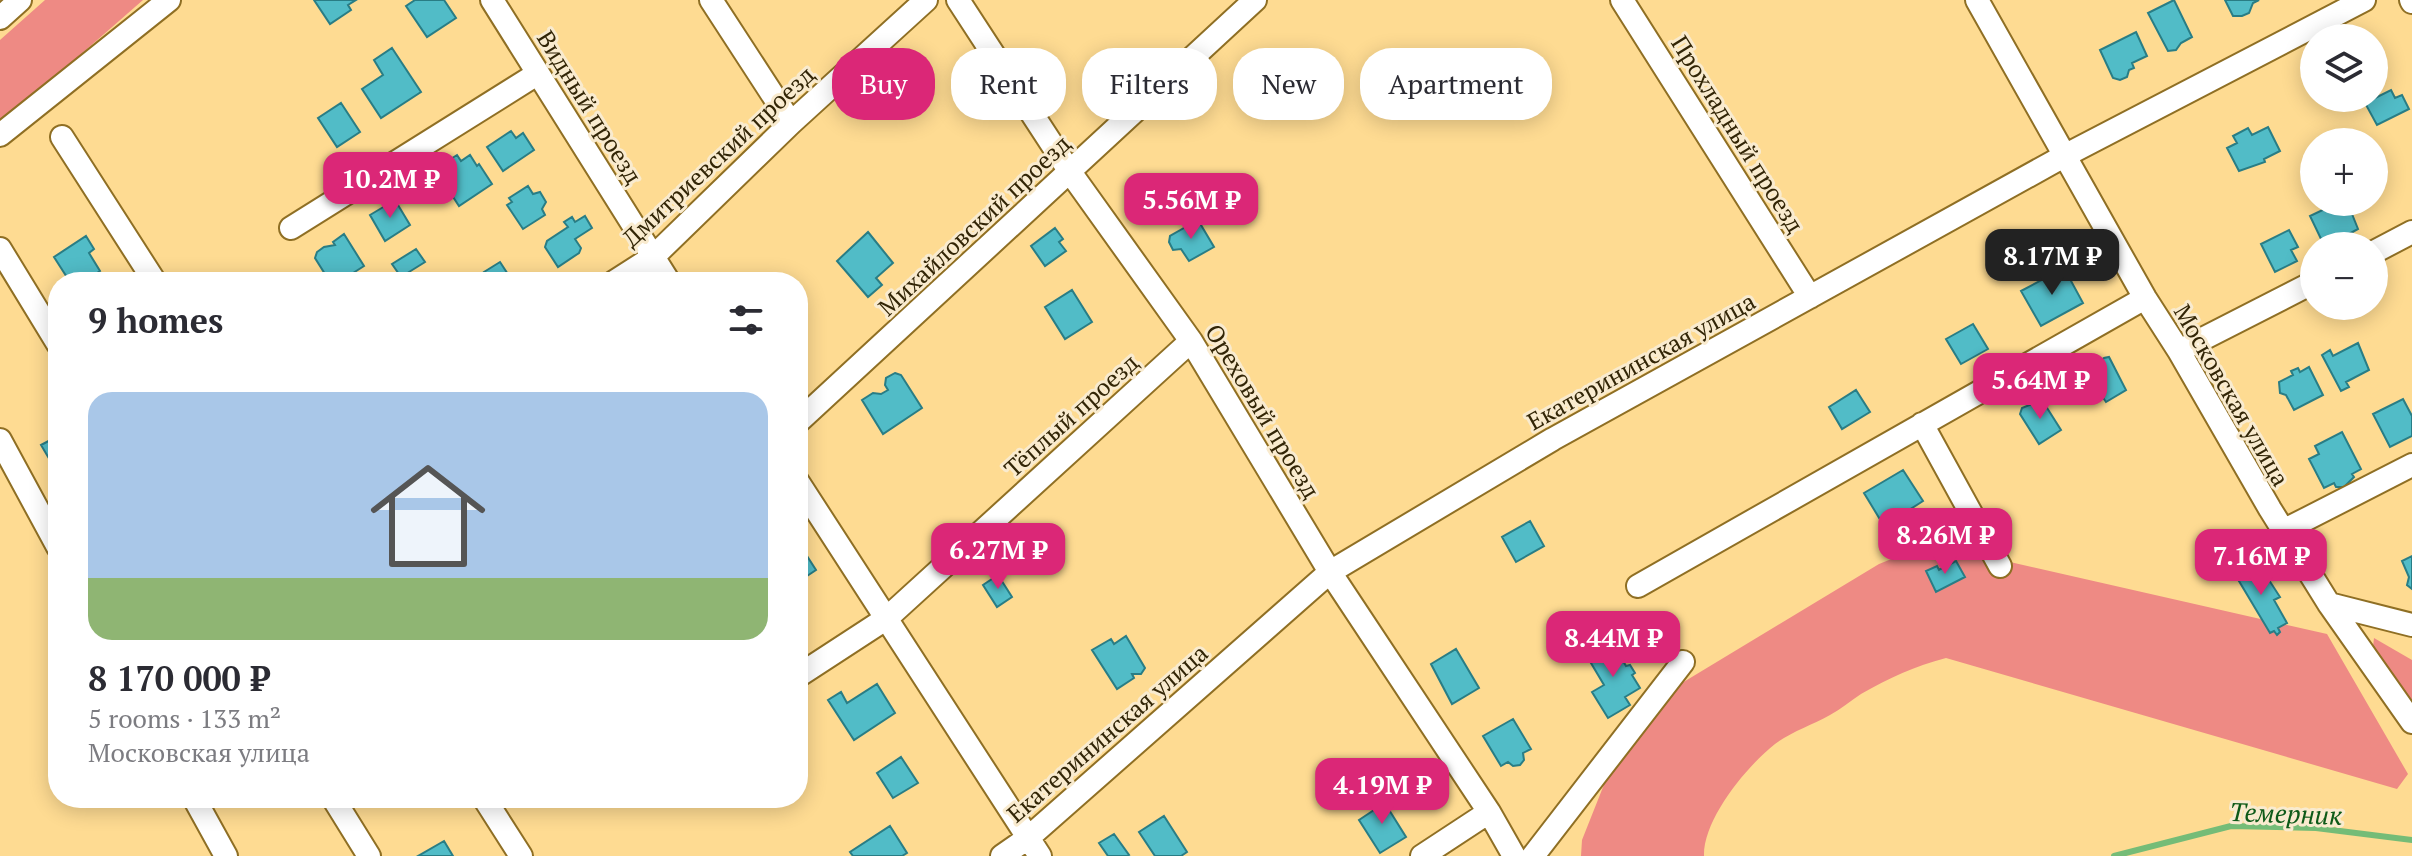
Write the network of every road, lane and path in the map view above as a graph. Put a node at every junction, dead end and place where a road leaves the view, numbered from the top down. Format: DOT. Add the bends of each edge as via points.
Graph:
graph roads {
  1 [pos="20,0"];
  2 [pos="169,0"];
  3 [pos="492,0"];
  4 [pos="711,0"];
  5 [pos="926,0"];
  6 [pos="958,0"];
  7 [pos="1255,0"];
  8 [pos="1622,0"];
  9 [pos="1977,0"];
  10 [pos="2364,0"];
  11 [pos="0,18"];
  12 [pos="537,74"];
  13 [pos="791,123"];
  14 [pos="0,135"];
  15 [pos="62,137"];
  16 [pos="2066,155"];
  17 [pos="1070,172"];
  18 [pos="291,228"];
  19 [pos="2412,232"];
  20 [pos="2388,245"];
  21 [pos="0,249"];
  22 [pos="653,257"];
  23 [pos="149,272"];
  24 [pos="630,272"];
  25 [pos="663,272"];
  26 [pos="2300,289"];
  27 [pos="1810,297"];
  28 [pos="2145,298"];
  29 [pos="48,328"];
  30 [pos="1191,341"];
  31 [pos="2179,351"];
  32 [pos="808,413"];
  33 [pos="1922,424"];
  34 [pos="0,440"];
  35 [pos="2412,465"];
  36 [pos="808,497"];
  37 [pos="48,529"];
  38 [pos="2283,531"];
  39 [pos="2000,566"];
  40 [pos="1330,572"];
  41 [pos="1638,586"];
  42 [pos="2329,604"];
  43 [pos="887,618"];
  44 [pos="2412,625"];
  45 [pos="1683,662"];
  46 [pos="808,669"];
  47 [pos="2412,722"];
  48 [pos="200,808"];
  49 [pos="339,808"];
  50 [pos="490,808"];
  51 [pos="1489,812"];
  52 [pos="1034,847"];
  53 [pos="226,856"];
  54 [pos="369,856"];
  55 [pos="521,856"];
  56 [pos="1002,856"];
  57 [pos="1422,856"];
  58 [pos="1514,856"];
  59 [pos="1533,856"];
  1 -- 11 [label="street"];
  2 -- 14 [label="street"];
  3 -- 12 [label="street, Видный проезд"];
  4 -- 13 [label="street"];
  5 -- 13 [label="street, Дмитриевский проезд"];
  6 -- 17 [label="street, Ореховый проезд"];
  7 -- 17 [label="street, Михайловский проезд"];
  8 -- 27 [label="street, Прохладный проезд"];
  9 -- 16 [label="street, Московская улица"];
  10 -- 16 [label="street, Екатерининская улица"];
  12 -- 18 [label="street"];
  12 -- 22 [label="street, Видный проезд"];
  13 -- 22 [label="street, Дмитриевский проезд"];
  15 -- 23 [label="street"];
  16 -- 27 [label="street, Екатерининская улица"];
  16 -- 28 [label="street, Московская улица"];
  17 -- 30 [label="street, Ореховый проезд"];
  17 -- 32 [label="street, Михайловский проезд"];
  19 -- 20 [label="street"];
  21 -- 29 [label="street"];
  22 -- 24 [label="street, Дмитриевский проезд"];
  22 -- 25 [label="street, Видный проезд"];
  26 -- 31 [label="street"];
  27 -- 40 [label="street, Екатерининская улица" via="1553,439"];
  28 -- 31 [label="street, Московская улица"];
  28 -- 33 [label="street"];
  30 -- 40 [label="street, Ореховый проезд"];
  30 -- 43 [label="street, Тёплый проезд"];
  31 -- 38 [label="street, Московская улица"];
  33 -- 39 [label="street"];
  33 -- 41 [label="street"];
  34 -- 37 [label="street"];
  35 -- 38 [label="street"];
  36 -- 43 [label="street"];
  38 -- 42 [label="street, Московская улица"];
  40 -- 51 [label="street, Ореховый проезд"];
  40 -- 52 [label="street, Екатерининская улица"];
  42 -- 44 [label="street"];
  42 -- 47 [label="street, Московская улица"];
  43 -- 46 [label="street, Тёплый проезд"];
  43 -- 52 [label="street"];
  45 -- 59 [label="street"];
  48 -- 53 [label="street"];
  49 -- 54 [label="street"];
  50 -- 55 [label="street"];
  51 -- 57 [label="street"];
  51 -- 58 [label="street, Ореховый проезд"];
  52 -- 56 [label="street, Екатерининская улица"];
}
